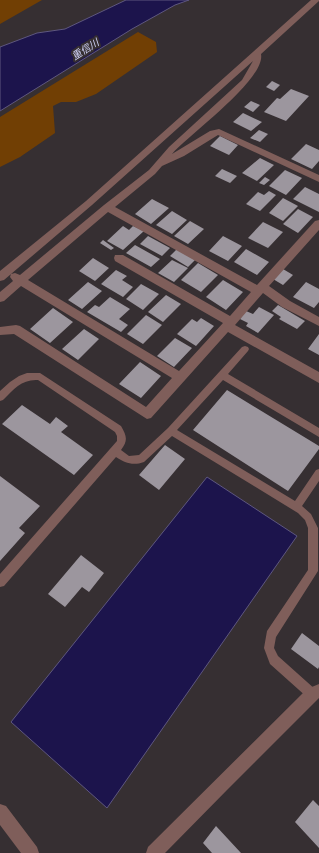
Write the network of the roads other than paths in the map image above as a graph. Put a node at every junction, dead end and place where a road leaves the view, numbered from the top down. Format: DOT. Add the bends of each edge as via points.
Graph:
graph roads {
  1 [pos="316,0"];
  2 [pos="257,54"];
  3 [pos="160,164"];
  4 [pos="319,179"];
  5 [pos="107,187"];
  6 [pos="107,206"];
  7 [pos="319,224"];
  8 [pos="119,258"];
  9 [pos="3,274"];
  10 [pos="20,281"];
  11 [pos="261,289"];
  12 [pos="0,298"];
  13 [pos="319,322"];
  14 [pos="229,324"];
  15 [pos="0,331"];
  16 [pos="245,349"];
  17 [pos="222,376"];
  18 [pos="181,378"];
  19 [pos="319,378"];
  20 [pos="0,397"];
  21 [pos="171,431"];
  22 [pos="319,433"];
  23 [pos="115,451"];
  24 [pos="319,474"];
  25 [pos="296,507"];
  26 [pos="0,582"];
  27 [pos="315,692"];
  28 [pos="0,812"];
  29 [pos="31,853"];
  30 [pos="154,853"];
  1 -- 2 [label="street"];
  2 -- 3 [label="street" via="257,62 245,82 172,149"];
  2 -- 5 [label="street"];
  3 -- 4 [label="street" via="219,132"];
  3 -- 5 [label="street" via="122,184"];
  3 -- 6 [label="street"];
  5 -- 9 [label="street"];
  6 -- 10 [label="street"];
  6 -- 11 [label="street"];
  7 -- 11 [label="street"];
  8 -- 14 [label="street"];
  9 -- 10 [label="street"];
  10 -- 12 [label="street"];
  10 -- 18 [label="street"];
  11 -- 13 [label="street"];
  11 -- 14 [label="street"];
  14 -- 18 [label="street"];
  14 -- 19 [label="street"];
  15 -- 18 [label="street" via="16,329 147,414"];
  16 -- 17 [label="lane"];
  17 -- 21 [label="lane"];
  17 -- 22 [label="lane"];
  20 -- 23 [label="lane" via="24,377 40,377 118,429 122,435 122,442"];
  21 -- 23 [label="lane" via="141,459 128,460"];
  21 -- 25 [label="lane"];
  23 -- 26 [label="lane"];
  24 -- 25 [label="lane"];
  25 -- 27 [label="lane" via="308,517 313,528 313,571 271,635 269,648 274,660"];
  27 -- 30 [label="street"];
  28 -- 29 [label="street"];
}
